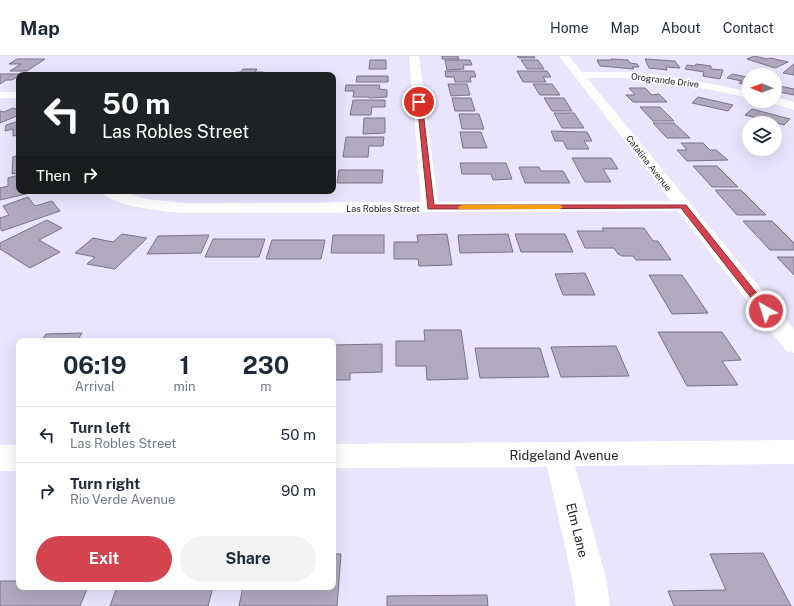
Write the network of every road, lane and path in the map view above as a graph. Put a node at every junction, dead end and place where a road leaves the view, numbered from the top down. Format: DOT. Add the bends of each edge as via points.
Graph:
graph roads {
  1 [pos="414,56"];
  2 [pos="564,56"];
  3 [pos="579,75"];
  4 [pos="742,93"];
  5 [pos="0,95"];
  6 [pos="16,95"];
  7 [pos="782,103"];
  8 [pos="794,106"];
  9 [pos="115,194"];
  10 [pos="683,206"];
  11 [pos="430,208"];
  12 [pos="794,345"];
  13 [pos="794,452"];
  14 [pos="558,455"];
  15 [pos="336,456"];
  16 [pos="0,458"];
  17 [pos="16,458"];
  18 [pos="593,606"];
  1 -- 11 [label="street"];
  2 -- 3 [label="street, Catalina Avenue"];
  3 -- 4 [label="street, Orogrande Drive" via="636,75"];
  3 -- 10 [label="street, Catalina Avenue"];
  5 -- 6 [label="street"];
  7 -- 8 [label="street"];
  9 -- 11 [label="street, Las Robles Street" via="144,204 167,207"];
  10 -- 11 [label="street, Las Robles Street"];
  10 -- 12 [label="street, Catalina Avenue"];
  13 -- 14 [label="street, Ridgeland Avenue"];
  14 -- 15 [label="street, Ridgeland Avenue"];
  14 -- 18 [label="street, Elm Lane" via="589,578"];
  16 -- 17 [label="street"];
}
